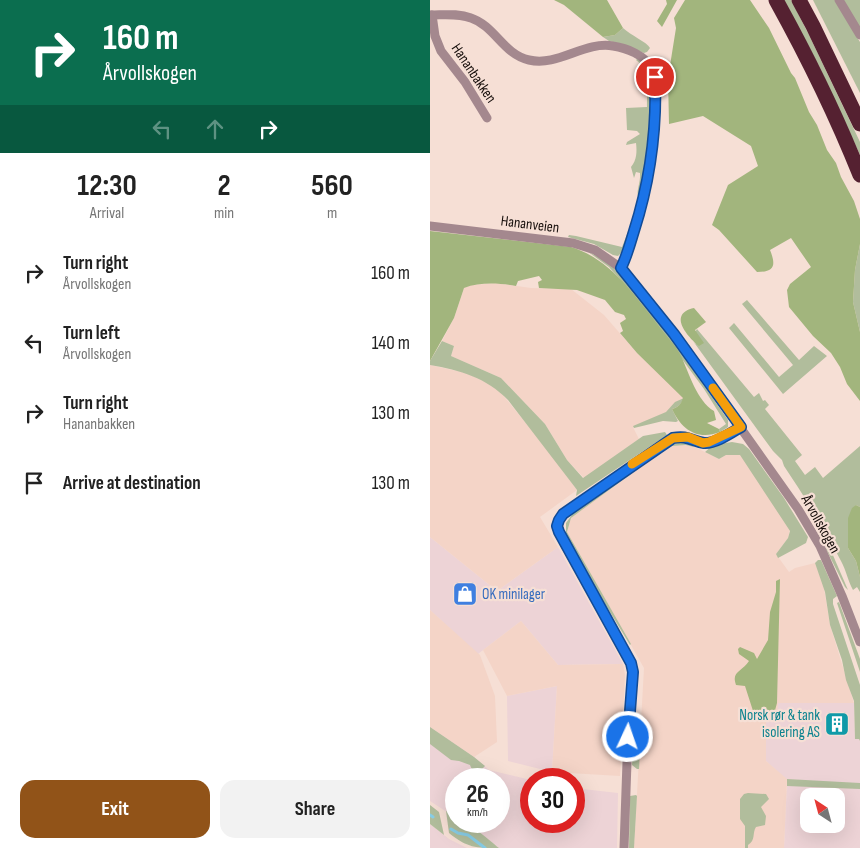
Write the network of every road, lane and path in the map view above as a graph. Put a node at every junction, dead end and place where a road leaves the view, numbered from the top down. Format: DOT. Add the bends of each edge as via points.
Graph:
graph roads {
  1 [pos="776,0"];
  2 [pos="799,0"];
  3 [pos="839,0"];
  4 [pos="431,15"];
  5 [pos="860,35"];
  6 [pos="488,118"];
  7 [pos="860,124"];
  8 [pos="860,174"];
  9 [pos="430,226"];
  10 [pos="621,268"];
  11 [pos="741,427"];
  12 [pos="857,623"];
  13 [pos="860,642"];
  14 [pos="624,848"];
  1 -- 8 [label="highway" via="833,112"];
  2 -- 7 [label="highway"];
  3 -- 5 [label="street"];
  4 -- 6 [label="street, Hananbakken" via="441,51"];
  4 -- 10 [label="street, Hananbakken" via="455,14 473,18 509,51 529,60 548,61 599,45 612,45 625,48 646,60 655,77 651,159 638,218"];
  9 -- 10 [label="street, Hananveien" via="573,242 595,250"];
  10 -- 11 [label="street, Årvollskogen" via="674,334"];
  11 -- 12 [label="street, Årvollskogen" via="820,546"];
  11 -- 14 [label="street" via="703,443 688,437 673,438 563,514 557,526 633,672"];
  12 -- 13 [label="street, Årvollskogen"];
}
